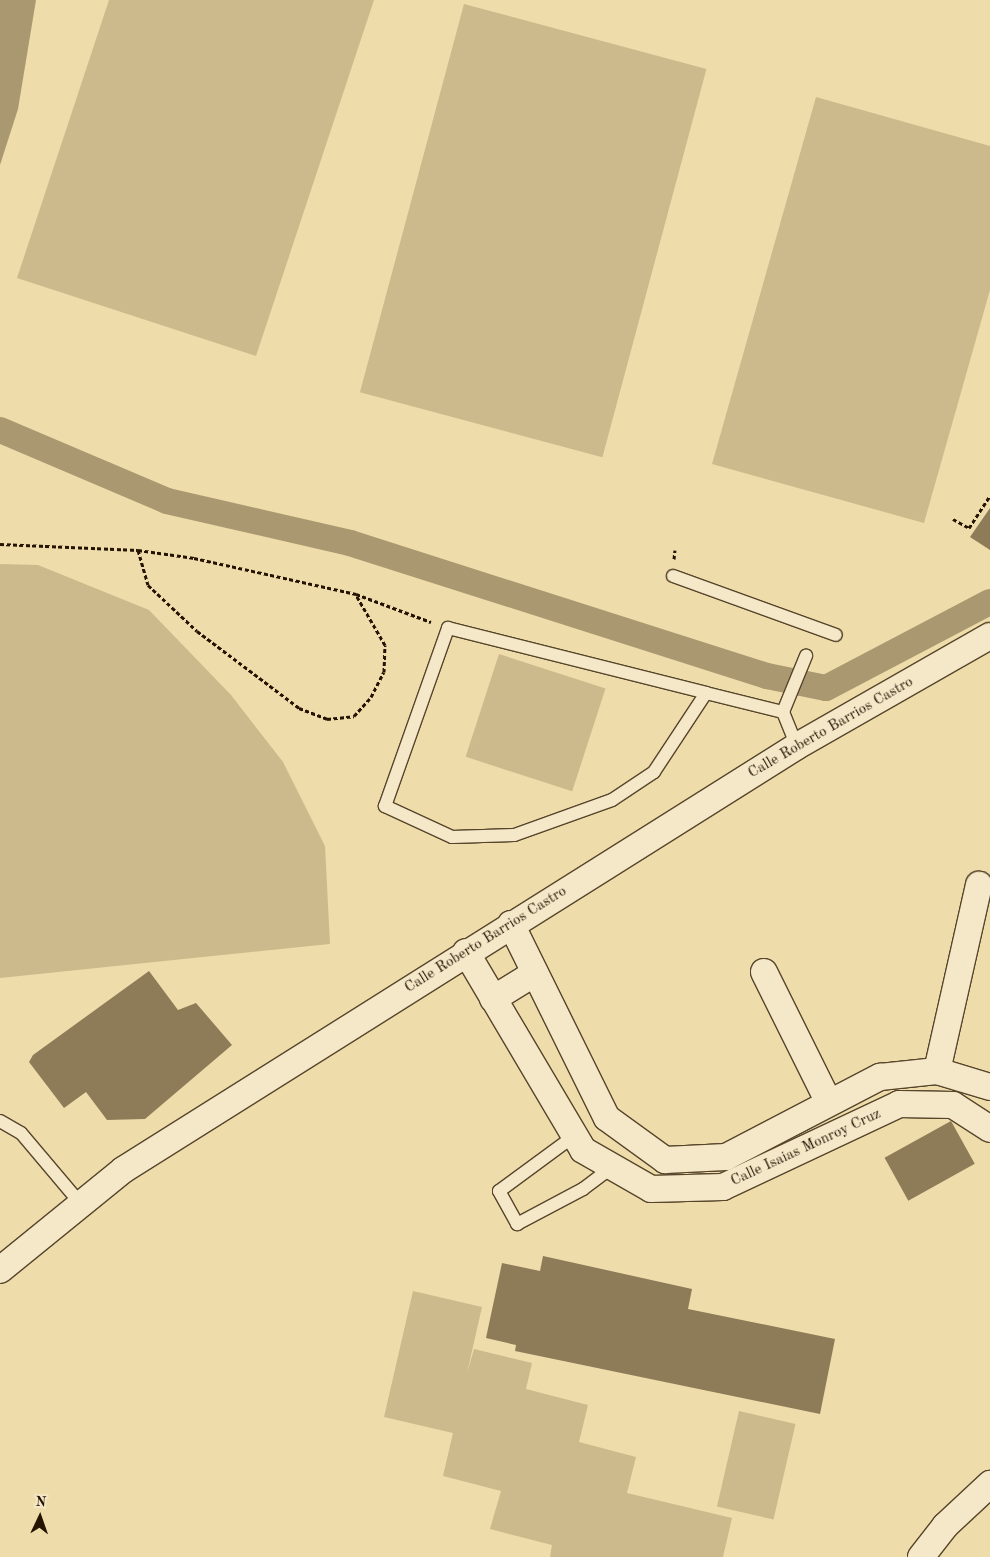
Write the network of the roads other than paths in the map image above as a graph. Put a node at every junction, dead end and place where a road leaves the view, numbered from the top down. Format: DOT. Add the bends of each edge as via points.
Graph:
graph roads {
  1 [pos="673,576"];
  2 [pos="836,636"];
  3 [pos="990,636"];
  4 [pos="806,656"];
  5 [pos="706,692"];
  6 [pos="783,712"];
  7 [pos="797,746"];
  8 [pos="978,886"];
  9 [pos="511,924"];
  10 [pos="466,952"];
  11 [pos="764,972"];
  12 [pos="535,973"];
  13 [pos="493,999"];
  14 [pos="937,1071"];
  15 [pos="990,1087"];
  16 [pos="829,1103"];
  17 [pos="0,1121"];
  18 [pos="990,1129"];
  19 [pos="574,1136"];
  20 [pos="612,1167"];
  21 [pos="81,1204"];
  22 [pos="0,1270"];
  23 [pos="990,1484"];
  24 [pos="921,1557"];
  1 -- 2 [label="lane"];
  3 -- 7 [label="street, Calle Roberto Barrios Castro"];
  4 -- 6 [label="lane"];
  5 -- 5 [label="lane" via="654,772 612,800 514,835 452,837 385,806 448,628"];
  5 -- 6 [label="lane"];
  6 -- 7 [label="lane"];
  7 -- 9 [label="street, Calle Roberto Barrios Castro"];
  8 -- 14 [label="street"];
  9 -- 10 [label="street, Calle Roberto Barrios Castro"];
  9 -- 12 [label="street, Calle Isaias Monroy Cruz"];
  10 -- 13 [label="street, Calle Isaias Monroy Cruz"];
  10 -- 21 [label="street, Calle Roberto Barrios Castro" via="123,1170"];
  11 -- 16 [label="street"];
  12 -- 13 [label="street"];
  12 -- 16 [label="street, Calle Isaias Monroy Cruz" via="607,1118 665,1160 726,1157"];
  13 -- 19 [label="street, Calle Isaias Monroy Cruz"];
  14 -- 15 [label="street, Calle Isaias Monroy Cruz"];
  14 -- 16 [label="street, Calle Isaias Monroy Cruz" via="880,1077"];
  17 -- 21 [label="lane" via="20,1133"];
  18 -- 20 [label="street, Calle Isaias Monroy Cruz" via="953,1104 899,1104 723,1187 651,1189"];
  19 -- 20 [label="street, Calle Isaias Monroy Cruz" via="583,1150"];
  19 -- 20 [label="lane" via="499,1191 517,1224 583,1190"];
  21 -- 22 [label="street, Calle Roberto Barrios Castro"];
  23 -- 24 [label="street" via="945,1526"];
}
